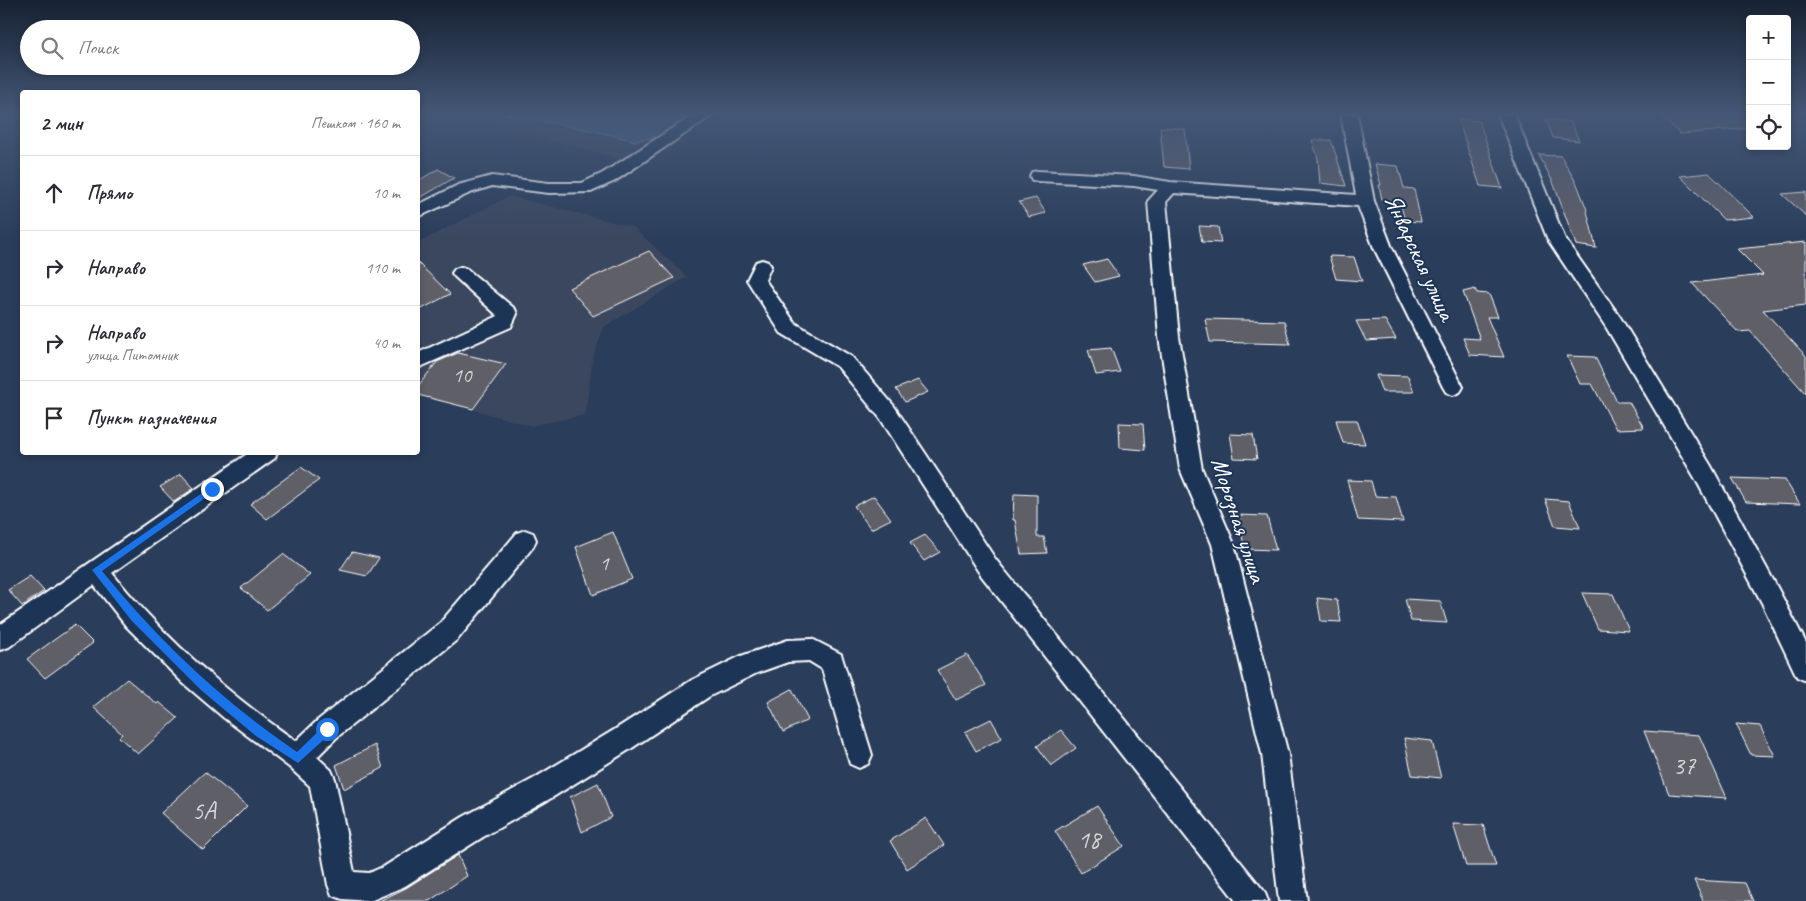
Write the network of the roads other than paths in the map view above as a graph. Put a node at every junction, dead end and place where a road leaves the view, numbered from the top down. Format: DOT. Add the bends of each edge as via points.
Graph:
graph roads {
  1 [pos="641,156"];
  2 [pos="1357,156"];
  3 [pos="1523,156"];
  4 [pos="1038,176"];
  5 [pos="1170,187"];
  6 [pos="1364,201"];
  7 [pos="420,211"];
  8 [pos="762,266"];
  9 [pos="461,273"];
  10 [pos="420,360"];
  11 [pos="1453,387"];
  12 [pos="263,455"];
  13 [pos="525,540"];
  14 [pos="96,570"];
  15 [pos="0,639"];
  16 [pos="1806,670"];
  17 [pos="859,755"];
  18 [pos="298,758"];
  19 [pos="1254,901"];
  20 [pos="1293,901"];
  1 -- 7 [label="street" via="585,188 549,188 492,181 464,189"];
  2 -- 6 [label="street, Январская улица"];
  3 -- 16 [label="street" via="1557,240 1612,322 1703,472"];
  4 -- 5 [label="street" via="1134,181"];
  5 -- 6 [label="street"];
  5 -- 20 [label="street, Морозная улица" via="1157,201 1169,337 1191,469 1223,544 1275,754"];
  6 -- 11 [label="street, Январская улица" via="1383,248"];
  8 -- 19 [label="street" via="756,280 788,328 845,362 888,412 988,567"];
  9 -- 10 [label="street" via="508,314 504,322"];
  12 -- 14 [label="street"];
  13 -- 18 [label="street" via="449,631 327,729"];
  14 -- 15 [label="street"];
  14 -- 18 [label="street" via="134,617 205,688"];
  17 -- 18 [label="street" via="832,662 812,650 788,651 750,664 701,688 542,788 395,876 369,887 342,885 322,779"];
}
